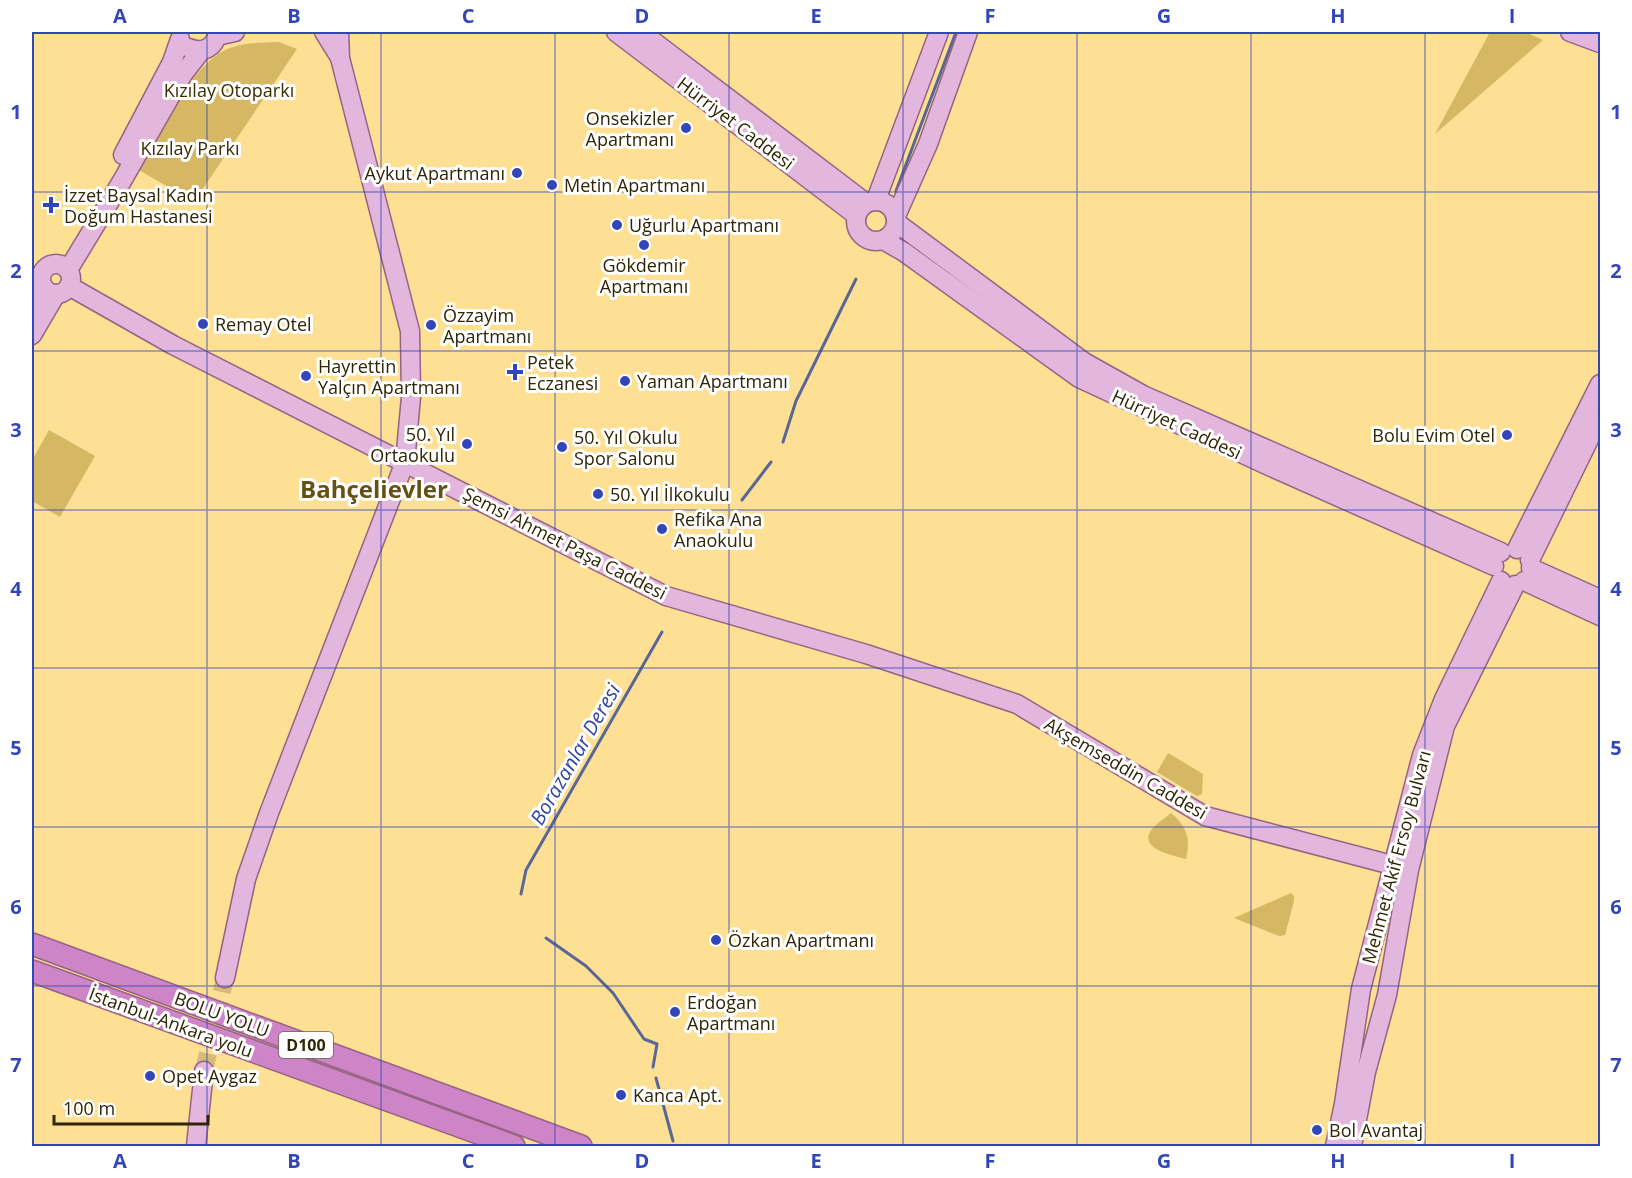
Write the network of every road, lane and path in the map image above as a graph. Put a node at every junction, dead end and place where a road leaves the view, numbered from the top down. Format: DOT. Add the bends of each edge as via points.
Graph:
graph roads {
  1 [pos="324,32"];
  2 [pos="339,32"];
  3 [pos="616,32"];
  4 [pos="641,32"];
  5 [pos="939,32"];
  6 [pos="968,32"];
  7 [pos="1570,32"];
  8 [pos="223,33"];
  9 [pos="179,35"];
  10 [pos="1600,43"];
  11 [pos="201,51"];
  12 [pos="340,58"];
  13 [pos="866,206"];
  14 [pos="896,219"];
  15 [pos="883,240"];
  16 [pos="53,278"];
  17 [pos="32,309"];
  18 [pos="32,334"];
  19 [pos="1600,384"];
  20 [pos="1600,417"];
  21 [pos="405,462"];
  22 [pos="1514,568"];
  23 [pos="1600,599"];
  24 [pos="1600,616"];
  25 [pos="866,654"];
  26 [pos="1392,865"];
  27 [pos="32,944"];
  28 [pos="32,971"];
  29 [pos="225,978"];
  30 [pos="204,1071"];
  31 [pos="196,1146"];
  32 [pos="514,1146"];
  33 [pos="580,1146"];
  34 [pos="1335,1146"];
  35 [pos="1352,1146"];
  1 -- 12 [label="main road"];
  2 -- 12 [label="main road"];
  3 -- 13 [label="main road, Hürriyet Caddesi"];
  4 -- 13 [label="main road, Hürriyet Caddesi"];
  5 -- 13 [label="main road"];
  6 -- 14 [label="main road"];
  7 -- 10 [label="main road"];
  8 -- 11 [label="main road"];
  9 -- 11 [label="main road" via="189,49"];
  9 -- 16 [label="main road" via="172,62"];
  11 -- 16 [label="main road" via="177,84 122,181"];
  12 -- 21 [label="main road" via="411,331 411,398"];
  13 -- 14 [label="main road" via="889,205"];
  13 -- 15 [label="main road" via="855,221 860,234 872,241"];
  14 -- 15 [label="main road" via="892,234"];
  14 -- 22 [label="main road, Hürriyet Caddesi" via="1084,362 1143,395"];
  15 -- 22 [label="main road, Hürriyet Caddesi" via="1079,378 1289,475"];
  16 -- 17 [label="main road"];
  16 -- 18 [label="main road"];
  16 -- 21 [label="main road, Şemsi Ahmet Paşa Caddesi" via="173,345"];
  19 -- 22 [label="main road, Mehmet Akif Ersoy Bulvarı"];
  20 -- 22 [label="main road, Mehmet Akif Ersoy Bulvarı"];
  21 -- 25 [label="main road, Şemsi Ahmet Paşa Caddesi" via="666,596"];
  21 -- 29 [label="main road" via="265,824 246,879"];
  22 -- 23 [label="main road, Hürriyet Caddesi"];
  22 -- 24 [label="main road, Hürriyet Caddesi"];
  22 -- 26 [label="main road, Mehmet Akif Ersoy Bulvarı" via="1432,724"];
  22 -- 35 [label="main road, Mehmet Akif Ersoy Bulvarı" via="1445,726 1409,870 1387,995 1366,1072"];
  25 -- 26 [label="main road, Akşemseddin Caddesi" via="1017,704 1204,816"];
  26 -- 34 [label="main road, Mehmet Akif Ersoy Bulvarı" via="1361,989"];
  27 -- 33 [label="highway, BOLU YOLU / D100"];
  28 -- 32 [label="highway, İstanbul-Ankara yolu / D100"];
  30 -- 31 [label="main road"];
}
